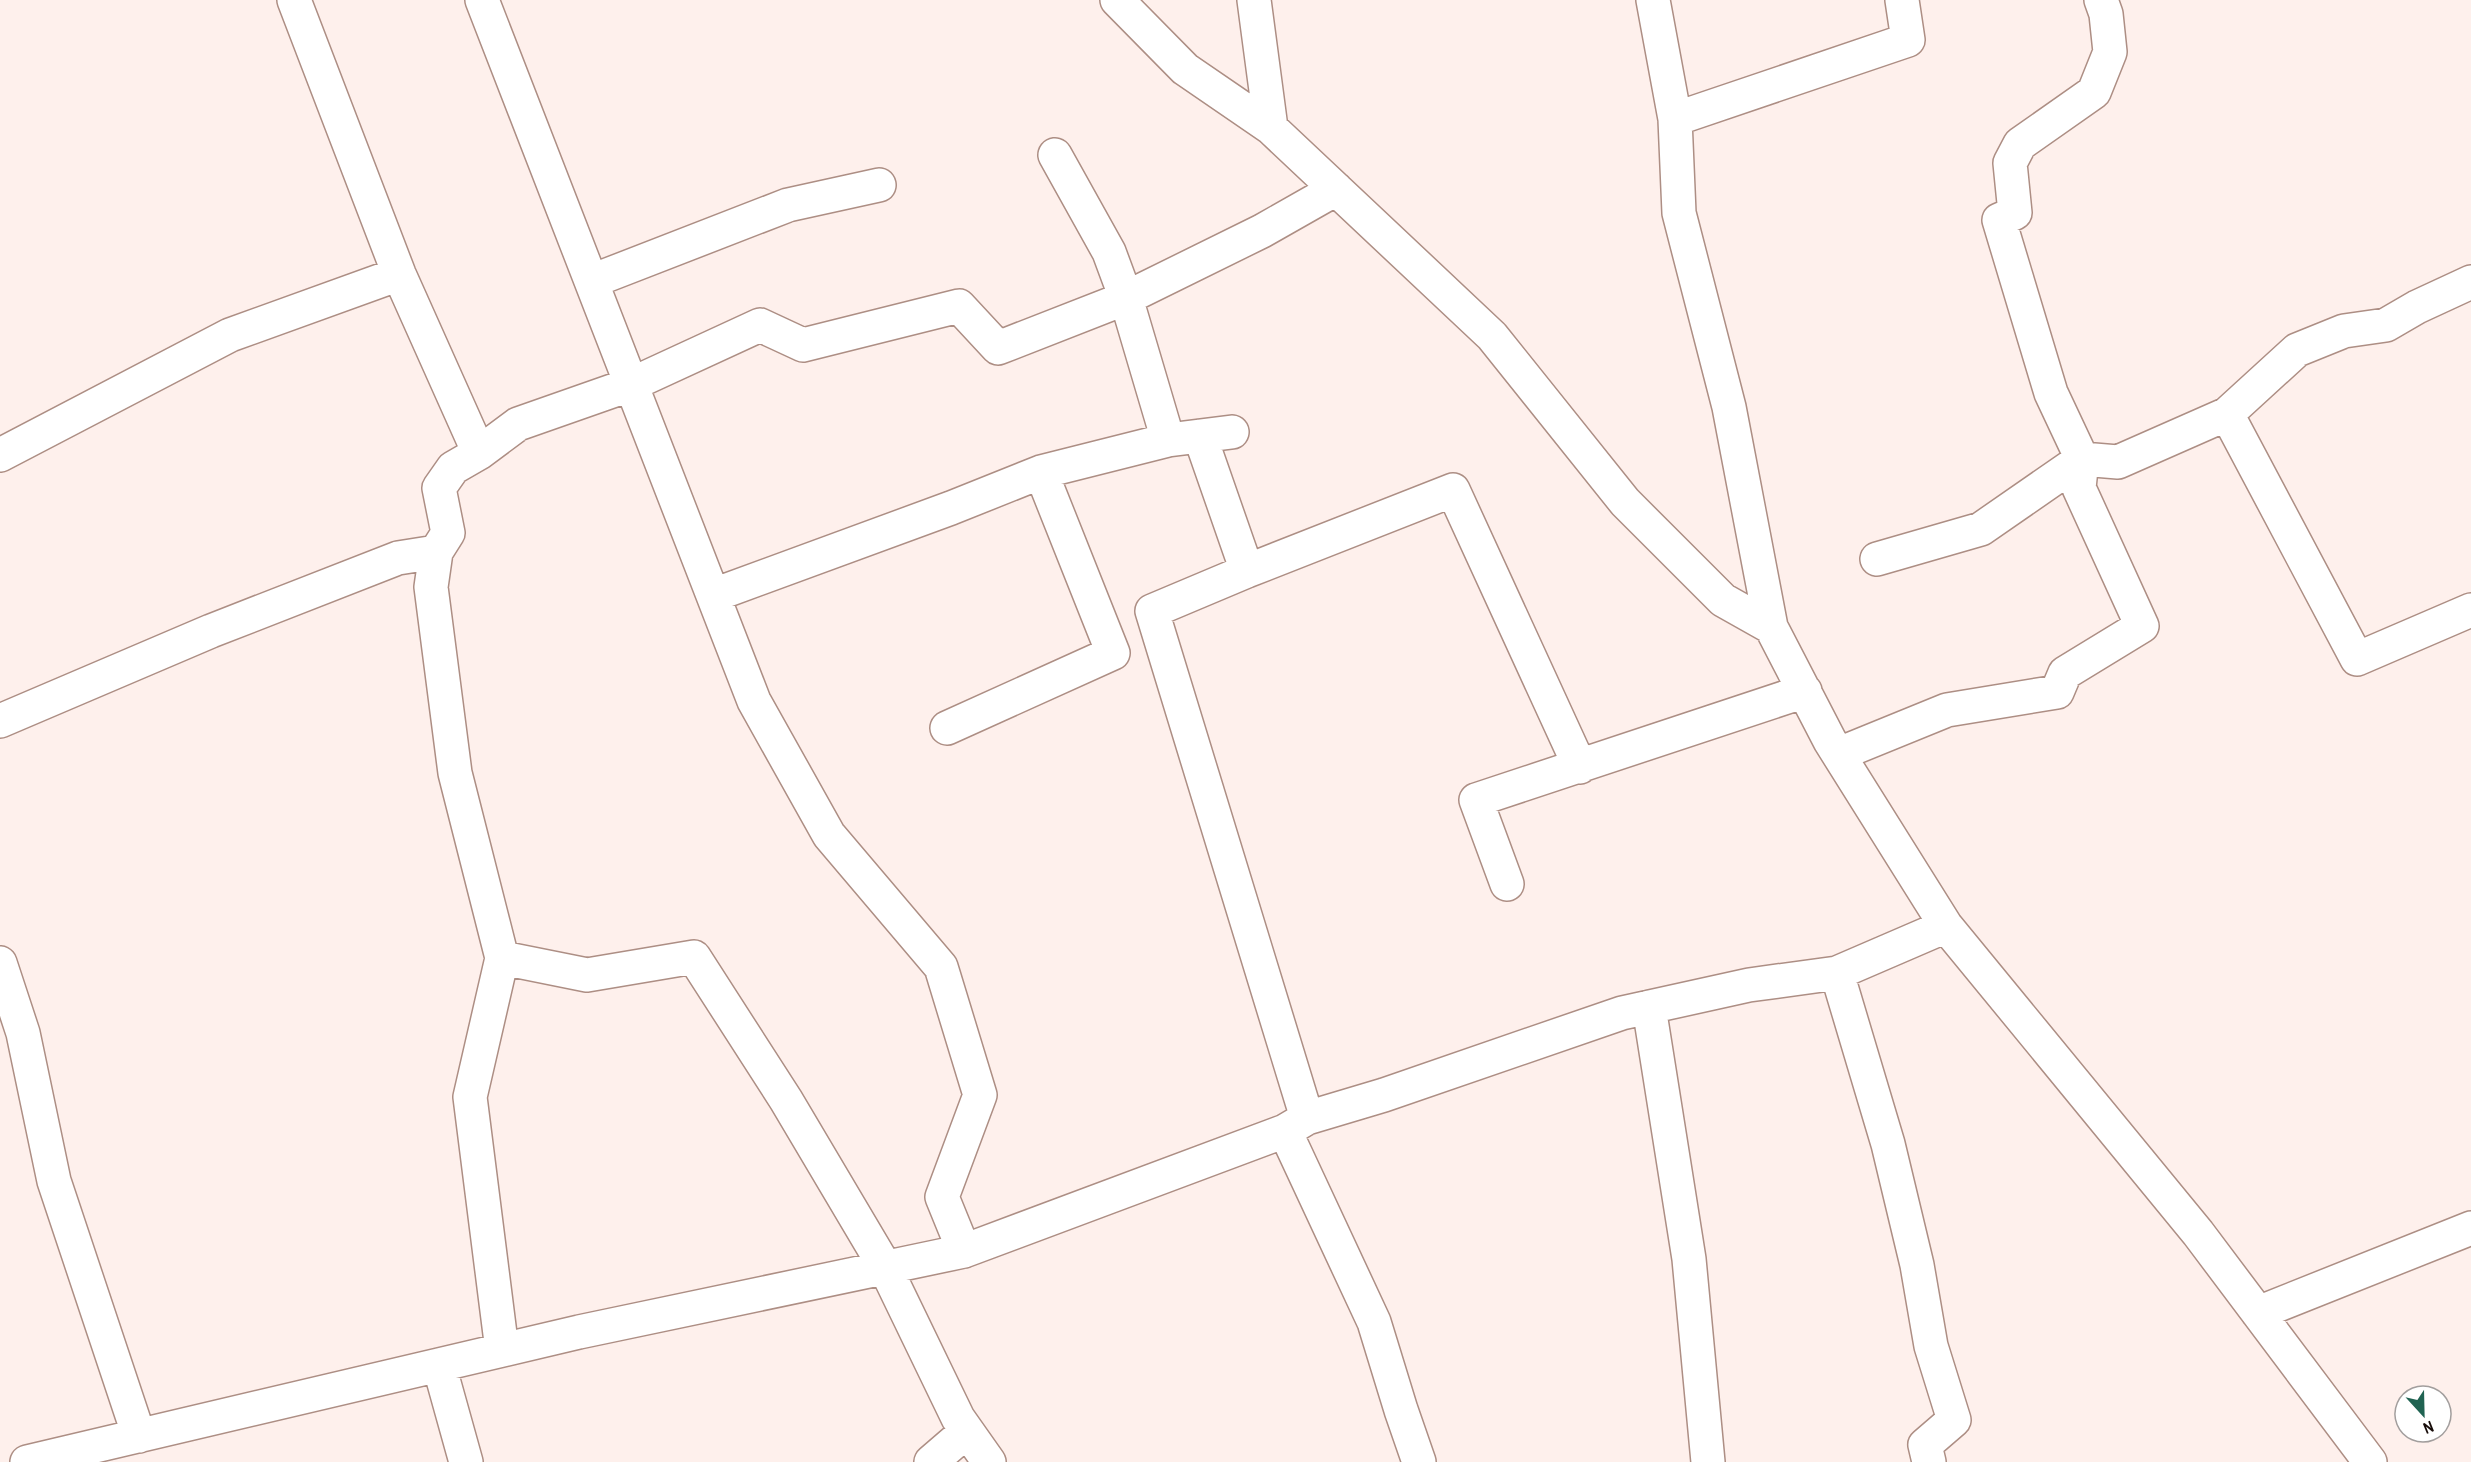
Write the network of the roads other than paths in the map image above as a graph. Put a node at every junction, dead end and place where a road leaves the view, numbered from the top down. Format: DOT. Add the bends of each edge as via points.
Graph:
graph roads {
  1 [pos="294,0"];
  2 [pos="482,0"];
  3 [pos="1117,0"];
  4 [pos="1254,0"];
  5 [pos="1653,0"];
  6 [pos="1902,0"];
  7 [pos="2101,0"];
  8 [pos="1675,119"];
  9 [pos="1271,128"];
  10 [pos="1055,155"];
  11 [pos="879,185"];
  12 [pos="1336,189"];
  13 [pos="399,274"];
  14 [pos="591,281"];
  15 [pos="2471,282"];
  16 [pos="1126,298"];
  17 [pos="632,384"];
  18 [pos="2228,414"];
  19 [pos="1232,432"];
  20 [pos="1184,438"];
  21 [pos="479,453"];
  22 [pos="0,455"];
  23 [pos="2082,459"];
  24 [pos="1041,472"];
  25 [pos="436,552"];
  26 [pos="1877,560"];
  27 [pos="1247,571"];
  28 [pos="714,595"];
  29 [pos="2471,610"];
  30 [pos="1771,627"];
  31 [pos="1805,691"];
  32 [pos="0,721"];
  33 [pos="947,728"];
  34 [pos="1839,754"];
  35 [pos="1580,766"];
  36 [pos="1507,884"];
  37 [pos="1947,926"];
  38 [pos="502,958"];
  39 [pos="0,963"];
  40 [pos="1837,973"];
  41 [pos="1649,1007"];
  42 [pos="1296,1125"];
  43 [pos="2471,1228"];
  44 [pos="964,1251"];
  45 [pos="885,1267"];
  46 [pos="2258,1313"];
  47 [pos="502,1350"];
  48 [pos="439,1365"];
  49 [pos="967,1431"];
  50 [pos="139,1436"];
  51 [pos="38,1461"];
  52 [pos="465,1462"];
  53 [pos="931,1462"];
  54 [pos="989,1462"];
  55 [pos="1419,1462"];
  56 [pos="1708,1462"];
  57 [pos="1929,1462"];
  58 [pos="2370,1462"];
  1 -- 13 [label="street"];
  2 -- 14 [label="street"];
  3 -- 9 [label="street" via="1185,69"];
  4 -- 9 [label="street"];
  5 -- 8 [label="street"];
  6 -- 8 [label="street" via="1908,40"];
  7 -- 23 [label="street" via="2110,52 2094,92 2020,144 2010,163 2015,213 1999,219 2051,393"];
  8 -- 30 [label="street" via="1679,213 1729,407"];
  9 -- 12 [label="street"];
  10 -- 16 [label="street" via="1109,252"];
  11 -- 14 [label="street" via="788,205"];
  12 -- 16 [label="street" via="1262,231"];
  12 -- 30 [label="street" via="1492,336 1625,502 1722,600"];
  13 -- 21 [label="street"];
  13 -- 22 [label="street" via="230,334"];
  14 -- 17 [label="street"];
  15 -- 18 [label="street" via="2386,326 2344,331 2297,350"];
  16 -- 17 [label="street" via="998,348 959,306 803,345 760,325"];
  16 -- 20 [label="street"];
  17 -- 21 [label="street" via="518,424"];
  17 -- 28 [label="street"];
  18 -- 23 [label="street" via="2118,462"];
  18 -- 29 [label="street" via="2357,659"];
  19 -- 20 [label="street"];
  20 -- 24 [label="street"];
  20 -- 27 [label="street"];
  21 -- 25 [label="street" via="453,468 439,488 448,533"];
  23 -- 26 [label="street" via="1981,529"];
  23 -- 34 [label="street" via="2079,488 2142,626 2065,673 2057,692 1947,710"];
  24 -- 28 [label="street"];
  24 -- 33 [label="street" via="1113,653"];
  25 -- 32 [label="street" via="387,562 211,631"];
  25 -- 38 [label="street" via="431,587 454,773"];
  27 -- 35 [label="street" via="1453,490"];
  27 -- 42 [label="street" via="1152,611"];
  28 -- 44 [label="street" via="754,701 829,835 941,967 980,1095 942,1197"];
  30 -- 31 [label="street"];
  31 -- 34 [label="street"];
  31 -- 35 [label="street"];
  34 -- 37 [label="street"];
  35 -- 36 [label="street" via="1476,800"];
  37 -- 40 [label="street"];
  37 -- 46 [label="street" via="2191,1224"];
  38 -- 45 [label="street" via="587,975 694,957 786,1100"];
  38 -- 47 [label="street" via="470,1097"];
  39 -- 50 [label="street" via="23,1033 54,1181"];
  40 -- 41 [label="street" via="1749,985"];
  40 -- 57 [label="street" via="1888,1144 1932,1346 1954,1420 1925,1444"];
  41 -- 42 [label="street"];
  41 -- 56 [label="street" via="1689,1259"];
  42 -- 44 [label="street"];
  42 -- 55 [label="street" via="1374,1322"];
  43 -- 46 [label="street"];
  44 -- 45 [label="street"];
  45 -- 47 [label="street"];
  45 -- 49 [label="street"];
  46 -- 58 [label="street"];
  47 -- 48 [label="street"];
  48 -- 50 [label="street"];
  48 -- 52 [label="street"];
  49 -- 53 [label="street"];
  49 -- 54 [label="street"];
  50 -- 51 [label="street"];
}
